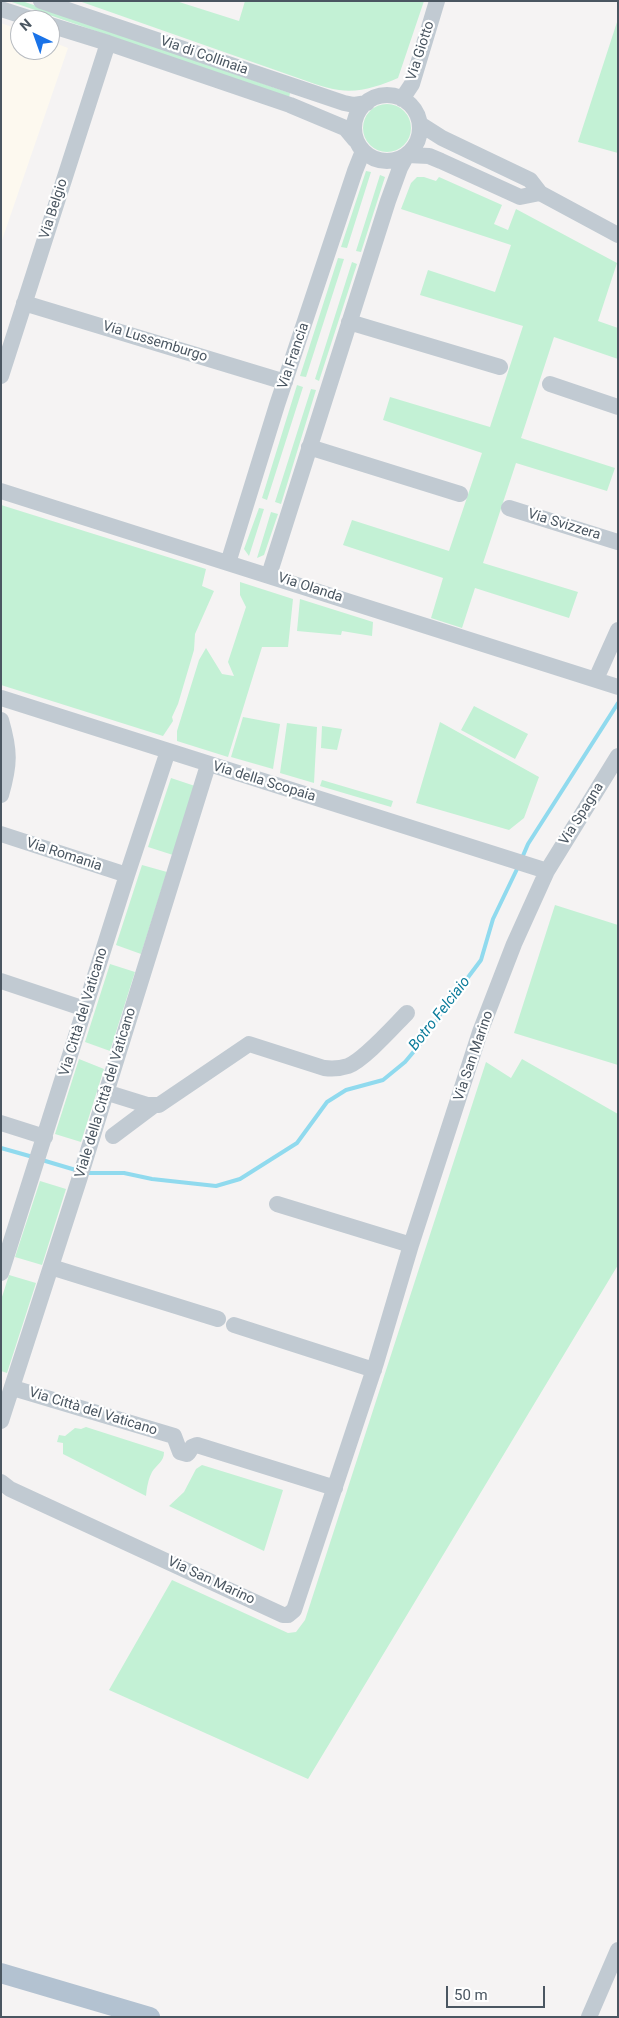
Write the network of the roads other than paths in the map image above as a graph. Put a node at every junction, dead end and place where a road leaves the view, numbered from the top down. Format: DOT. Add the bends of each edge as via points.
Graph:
graph roads {
  1 [pos="41,1"];
  2 [pos="437,1"];
  3 [pos="60,28"];
  4 [pos="108,43"];
  5 [pos="402,99"];
  6 [pos="367,103"];
  7 [pos="420,124"];
  8 [pos="359,146"];
  9 [pos="407,155"];
  10 [pos="540,193"];
  11 [pos="618,235"];
  12 [pos="24,303"];
  13 [pos="349,322"];
  14 [pos="500,367"];
  15 [pos="1,376"];
  16 [pos="285,382"];
  17 [pos="550,384"];
  18 [pos="618,407"];
  19 [pos="309,447"];
  20 [pos="1,491"];
  21 [pos="460,494"];
  22 [pos="509,508"];
  23 [pos="618,542"];
  24 [pos="228,563"];
  25 [pos="269,575"];
  26 [pos="618,630"];
  27 [pos="599,680"];
  28 [pos="618,687"];
  29 [pos="1,698"];
  30 [pos="1,720"];
  31 [pos="168,751"];
  32 [pos="618,756"];
  33 [pos="208,765"];
  34 [pos="1,795"];
  35 [pos="1,834"];
  36 [pos="547,871"];
  37 [pos="127,875"];
  38 [pos="1,981"];
  39 [pos="84,1009"];
  40 [pos="407,1013"];
  41 [pos="106,1092"];
  42 [pos="153,1106"];
  43 [pos="1,1123"];
  44 [pos="112,1136"];
  45 [pos="40,1151"];
  46 [pos="277,1204"];
  47 [pos="411,1245"];
  48 [pos="5,1251"];
  49 [pos="51,1267"];
  50 [pos="1,1273"];
  51 [pos="218,1319"];
  52 [pos="234,1325"];
  53 [pos="374,1370"];
  54 [pos="13,1388"];
  55 [pos="1,1421"];
  56 [pos="4,1486"];
  57 [pos="335,1488"];
  58 [pos="618,1950"];
  59 [pos="1,1973"];
  60 [pos="150,2017"];
  61 [pos="589,2017"];
  1 -- 6 [label="street, Via di Collinaia" via="344,104"];
  2 -- 5 [label="street, Via Giotto" via="412,84"];
  3 -- 4 [label="street, Via di Collinaia"];
  4 -- 8 [label="street, Via di Collinaia" via="290,105 345,128"];
  4 -- 12 [label="street, Via Belgio"];
  5 -- 6 [label="street" via="384,96"];
  5 -- 7 [label="street" via="411,106"];
  6 -- 8 [label="street" via="355,120"];
  7 -- 9 [label="street" via="418,140"];
  7 -- 10 [label="street" via="530,180"];
  8 -- 9 [label="street" via="381,160"];
  8 -- 16 [label="street, Via Francia" via="355,171"];
  9 -- 10 [label="street" via="428,156 520,197"];
  9 -- 13 [label="street" via="388,201"];
  10 -- 11 [label="street"];
  12 -- 15 [label="street, Via Belgio"];
  12 -- 16 [label="street, Via Lussemburgo"];
  13 -- 14 [label="street"];
  13 -- 19 [label="street"];
  16 -- 24 [label="street, Via Francia"];
  17 -- 18 [label="street"];
  19 -- 21 [label="street"];
  19 -- 25 [label="street"];
  20 -- 24 [label="street, Via Olanda"];
  22 -- 23 [label="street, Via Svizzera"];
  24 -- 25 [label="street, Via Olanda"];
  25 -- 27 [label="street, Via Olanda"];
  26 -- 27 [label="street"];
  27 -- 28 [label="street, Via Olanda"];
  29 -- 31 [label="street, Via della Scopaia"];
  30 -- 34 [label="street" via="9,761"];
  31 -- 33 [label="street, Via della Scopaia"];
  31 -- 37 [label="street, Via Città del Vaticano"];
  32 -- 36 [label="street, Via Spagna"];
  33 -- 36 [label="street, Via della Scopaia"];
  33 -- 41 [label="street, Viale della Città del Vaticano"];
  35 -- 37 [label="street, Via Romania"];
  36 -- 47 [label="street, Via San Marino" via="480,1032"];
  37 -- 39 [label="street, Via Città del Vaticano"];
  38 -- 39 [label="street"];
  39 -- 45 [label="street, Via Città del Vaticano"];
  40 -- 42 [label="street" via="350,1065 324,1068 249,1044 165,1102"];
  41 -- 42 [label="street"];
  41 -- 49 [label="street, Viale della Città del Vaticano"];
  42 -- 44 [label="street"];
  43 -- 45 [label="street"];
  45 -- 48 [label="street, Via Città del Vaticano"];
  46 -- 47 [label="street"];
  47 -- 53 [label="street, Via San Marino"];
  48 -- 50 [label="street, Via Città del Vaticano"];
  49 -- 51 [label="street"];
  49 -- 54 [label="street, Viale della Città del Vaticano"];
  52 -- 53 [label="street"];
  53 -- 57 [label="street, Via San Marino"];
  54 -- 55 [label="street, Viale della Città del Vaticano"];
  54 -- 57 [label="street, Via Città del Vaticano" via="174,1436 183,1453 197,1445"];
  56 -- 57 [label="street, Via San Marino" via="285,1615 291,1613 296,1603"];
  58 -- 61 [label="street"];
  59 -- 60 [label="main road"];
}
